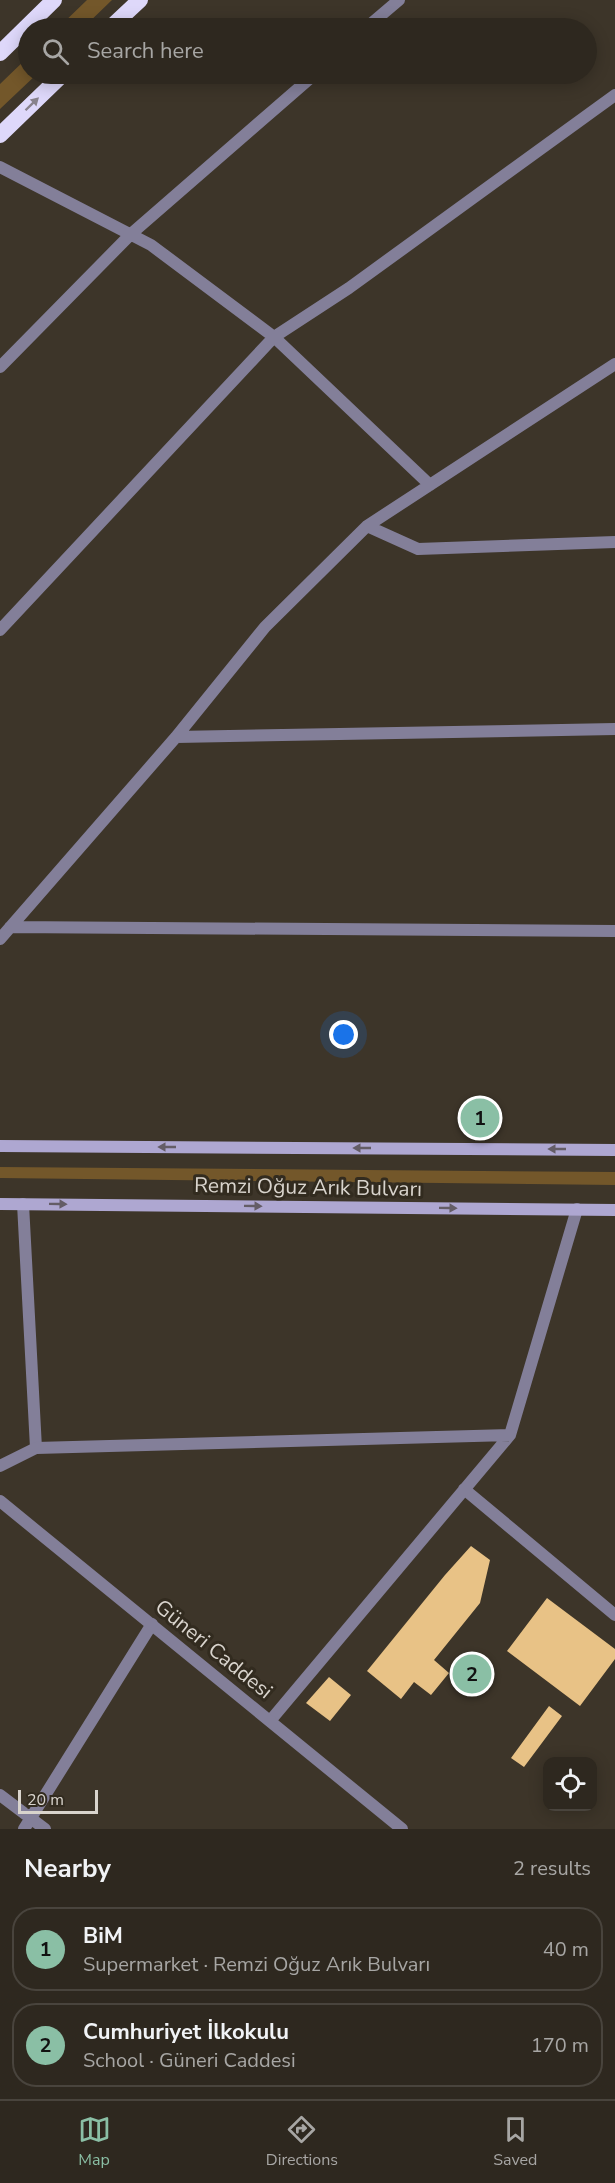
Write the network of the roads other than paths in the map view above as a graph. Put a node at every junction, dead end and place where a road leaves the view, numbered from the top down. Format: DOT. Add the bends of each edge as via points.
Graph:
graph roads {
  1 [pos="54,0"];
  2 [pos="140,0"];
  3 [pos="399,0"];
  4 [pos="36,18"];
  5 [pos="121,18"];
  6 [pos="378,18"];
  7 [pos="18,35"];
  8 [pos="0,53"];
  9 [pos="53,84"];
  10 [pos="304,84"];
  11 [pos="615,95"];
  12 [pos="0,135"];
  13 [pos="0,167"];
  14 [pos="131,234"];
  15 [pos="274,337"];
  16 [pos="615,364"];
  17 [pos="0,367"];
  18 [pos="430,485"];
  19 [pos="367,526"];
  20 [pos="615,542"];
  21 [pos="0,630"];
  22 [pos="615,729"];
  23 [pos="176,737"];
  24 [pos="10,927"];
  25 [pos="615,931"];
  26 [pos="0,939"];
  27 [pos="0,1146"];
  28 [pos="615,1150"];
  29 [pos="0,1204"];
  30 [pos="23,1204"];
  31 [pos="577,1209"];
  32 [pos="615,1210"];
  33 [pos="510,1435"];
  34 [pos="36,1448"];
  35 [pos="0,1466"];
  36 [pos="464,1490"];
  37 [pos="0,1501"];
  38 [pos="615,1615"];
  39 [pos="152,1624"];
  40 [pos="270,1721"];
  41 [pos="0,1795"];
  42 [pos="31,1818"];
  43 [pos="24,1829"];
  44 [pos="45,1829"];
  45 [pos="402,1829"];
  1 -- 4 [label="highway"];
  2 -- 5 [label="highway"];
  3 -- 6 [label="street"];
  7 -- 8 [label="highway"];
  12 -- 9 [label="highway, one-way"];
  10 -- 14 [label="street"];
  11 -- 15 [label="street" via="349,288"];
  13 -- 14 [label="street"];
  14 -- 15 [label="street"];
  14 -- 17 [label="street"];
  15 -- 18 [label="street"];
  15 -- 21 [label="street"];
  16 -- 18 [label="street"];
  18 -- 19 [label="street"];
  19 -- 20 [label="street" via="418,549"];
  19 -- 23 [label="street" via="265,627"];
  22 -- 23 [label="street"];
  23 -- 24 [label="street"];
  24 -- 25 [label="street"];
  24 -- 26 [label="street"];
  28 -- 27 [label="main road, Remzi Oğuz Arık Bulvarı, one-way"];
  29 -- 30 [label="main road, Remzi Oğuz Arık Bulvarı"];
  30 -- 31 [label="main road, Remzi Oğuz Arık Bulvarı, one-way"];
  30 -- 34 [label="street"];
  31 -- 32 [label="main road, Remzi Oğuz Arık Bulvarı"];
  31 -- 33 [label="street"];
  33 -- 34 [label="street"];
  33 -- 36 [label="street"];
  34 -- 35 [label="street"];
  36 -- 38 [label="street"];
  36 -- 40 [label="street"];
  37 -- 39 [label="street, Güneri Caddesi"];
  39 -- 40 [label="street, Güneri Caddesi"];
  39 -- 42 [label="street"];
  40 -- 45 [label="street, Güneri Caddesi"];
  41 -- 42 [label="street"];
  42 -- 43 [label="street"];
  42 -- 44 [label="street"];
}
